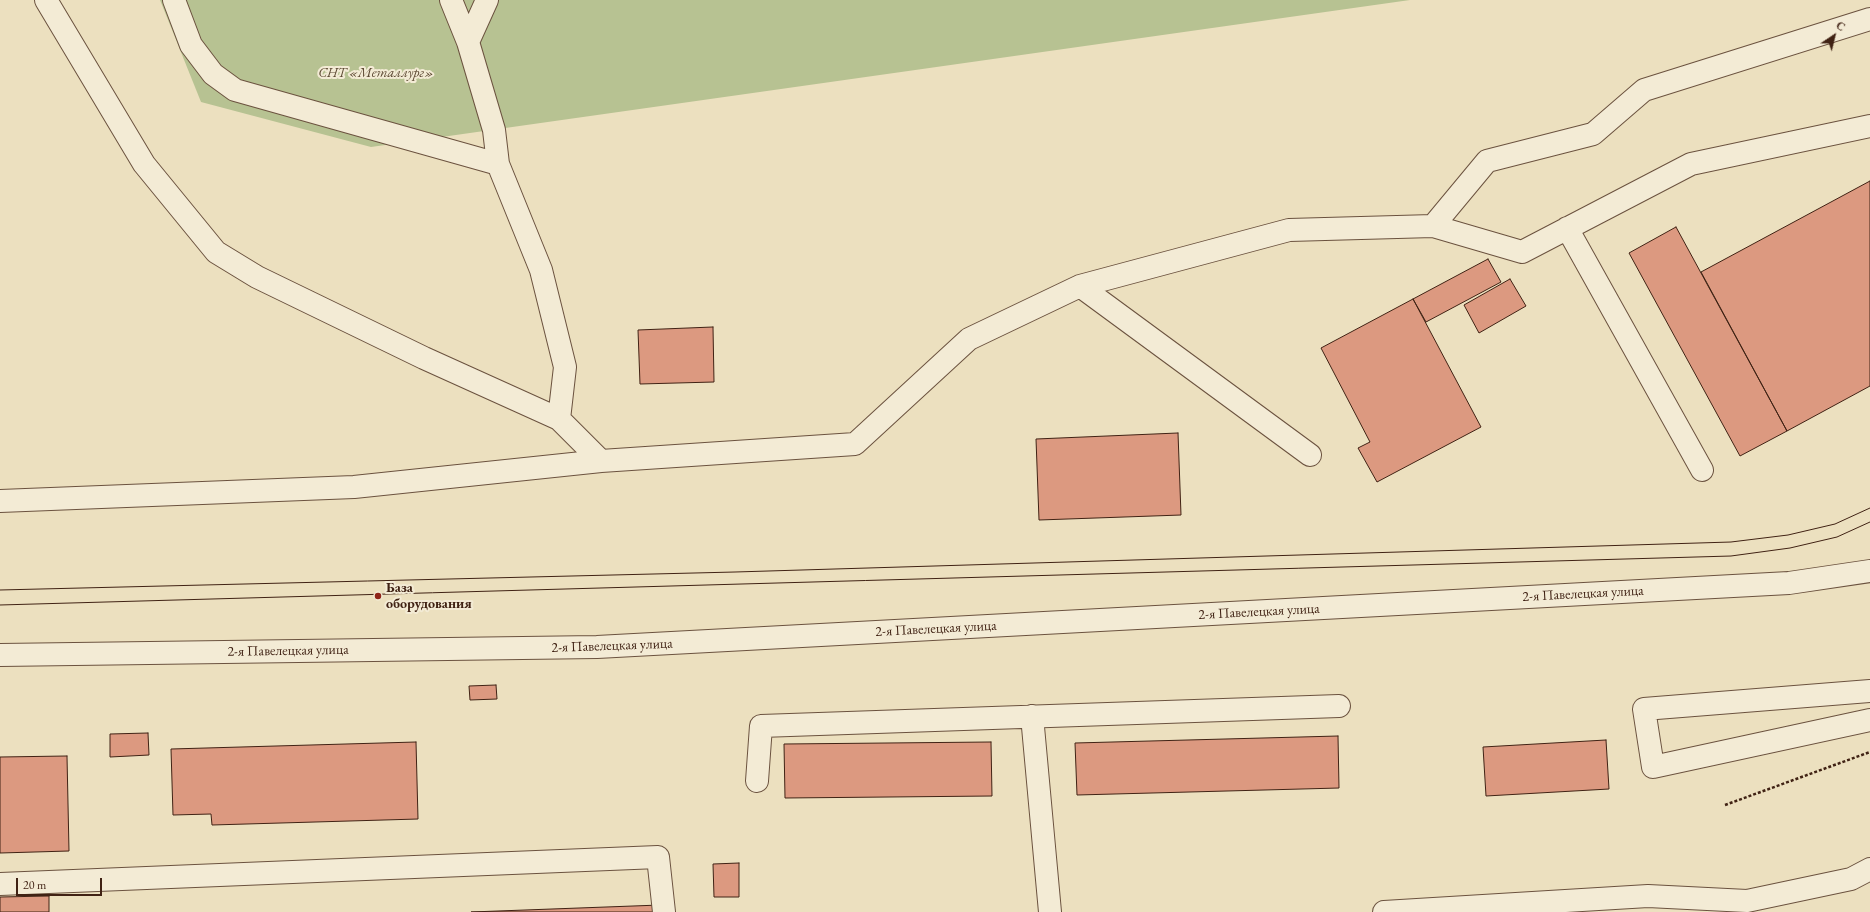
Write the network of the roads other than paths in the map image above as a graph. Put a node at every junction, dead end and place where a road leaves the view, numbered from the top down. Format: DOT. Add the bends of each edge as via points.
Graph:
graph roads {
  1 [pos="46,0"];
  2 [pos="174,0"];
  3 [pos="451,0"];
  4 [pos="487,0"];
  5 [pos="1870,19"];
  6 [pos="468,42"];
  7 [pos="1870,126"];
  8 [pos="498,164"];
  9 [pos="1433,226"];
  10 [pos="1567,228"];
  11 [pos="1080,286"];
  12 [pos="559,419"];
  13 [pos="1310,454"];
  14 [pos="601,461"];
  15 [pos="1702,470"];
  16 [pos="0,502"];
  17 [pos="1870,571"];
  18 [pos="0,655"];
  19 [pos="1870,691"];
  20 [pos="1338,706"];
  21 [pos="1032,716"];
  22 [pos="1870,720"];
  23 [pos="757,781"];
  24 [pos="1870,869"];
  25 [pos="0,884"];
  26 [pos="1746,906"];
  27 [pos="664,912"];
  28 [pos="1050,912"];
  29 [pos="1384,912"];
  1 -- 12 [label="street" via="144,164 216,252 257,277 410,352"];
  2 -- 8 [label="street" via="191,45 213,74 235,90"];
  3 -- 6 [label="street"];
  4 -- 6 [label="street"];
  5 -- 9 [label="street" via="1644,90 1593,134 1487,161"];
  6 -- 8 [label="street" via="494,130"];
  7 -- 10 [label="street" via="1691,164"];
  8 -- 12 [label="street" via="541,270 565,367"];
  9 -- 10 [label="street" via="1522,252"];
  9 -- 11 [label="street" via="1289,230"];
  10 -- 15 [label="street"];
  11 -- 13 [label="street"];
  11 -- 14 [label="street" via="969,339 855,444"];
  12 -- 14 [label="street"];
  14 -- 16 [label="street" via="354,486"];
  17 -- 18 [label="street, 2-я Павелецкая улица" via="1781,584 597,648"];
  19 -- 22 [label="street" via="1644,709 1653,767"];
  20 -- 21 [label="street"];
  21 -- 23 [label="street" via="761,726"];
  21 -- 28 [label="street"];
  24 -- 26 [label="street" via="1851,879"];
  25 -- 27 [label="street" via="658,857"];
  26 -- 29 [label="street" via="1648,896"];
}
